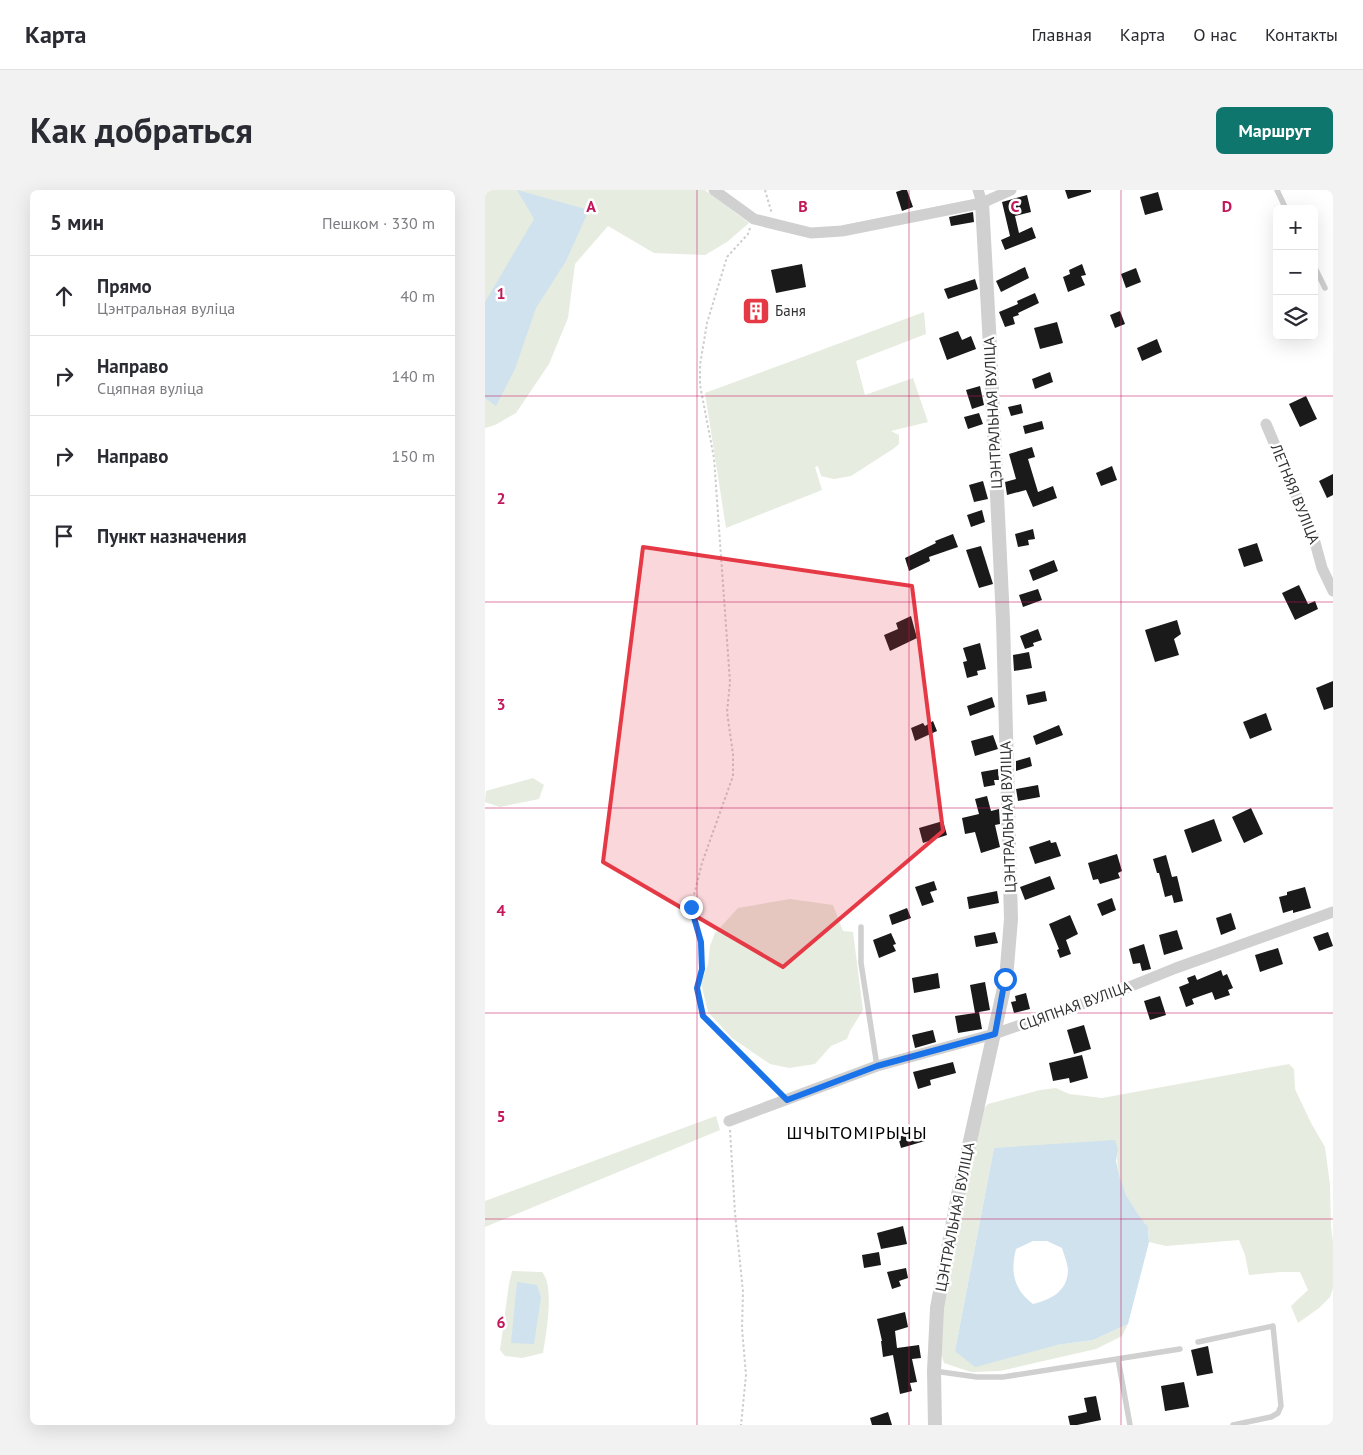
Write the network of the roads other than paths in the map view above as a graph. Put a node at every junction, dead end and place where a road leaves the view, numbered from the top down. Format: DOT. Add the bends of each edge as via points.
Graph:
graph roads {
  1 [pos="713,190"];
  2 [pos="1011,190"];
  3 [pos="1277,190"];
  4 [pos="980,196"];
  5 [pos="1284,205"];
  6 [pos="1318,274"];
  7 [pos="1325,288"];
  8 [pos="1266,424"];
  9 [pos="1333,591"];
  10 [pos="1333,912"];
  11 [pos="861,927"];
  12 [pos="995,1034"];
  13 [pos="877,1066"];
  14 [pos="729,1121"];
  15 [pos="1199,1342"];
  16 [pos="1180,1349"];
  17 [pos="1118,1359"];
  18 [pos="934,1372"];
  19 [pos="935,1425"];
  20 [pos="1130,1425"];
  21 [pos="1233,1425"];
  1 -- 4 [label="street" via="754,219 811,233 842,231"];
  2 -- 4 [label="street"];
  3 -- 5 [label="lane"];
  4 -- 12 [label="street, ЦЭНТРАЛЬНАЯ ВУЛІЦА" via="1003,610 1011,919"];
  6 -- 7 [label="lane"];
  8 -- 9 [label="street, ЛЕТНЯЯ ВУЛІЦА"];
  10 -- 12 [label="street, СЦЯПНАЯ ВУЛІЦА"];
  11 -- 13 [label="lane" via="861,963"];
  12 -- 13 [label="street, СЦЯПНАЯ ВУЛІЦА"];
  12 -- 18 [label="street, ЦЭНТРАЛЬНАЯ ВУЛІЦА" via="978,1099 937,1308"];
  13 -- 14 [label="street, СЦЯПНАЯ ВУЛІЦА"];
  15 -- 21 [label="lane" via="1273,1326 1281,1406 1271,1417"];
  16 -- 17 [label="lane"];
  17 -- 18 [label="lane" via="1003,1377"];
  17 -- 20 [label="lane"];
  18 -- 19 [label="street, ЦЭНТРАЛЬНАЯ ВУЛІЦА"];
}
